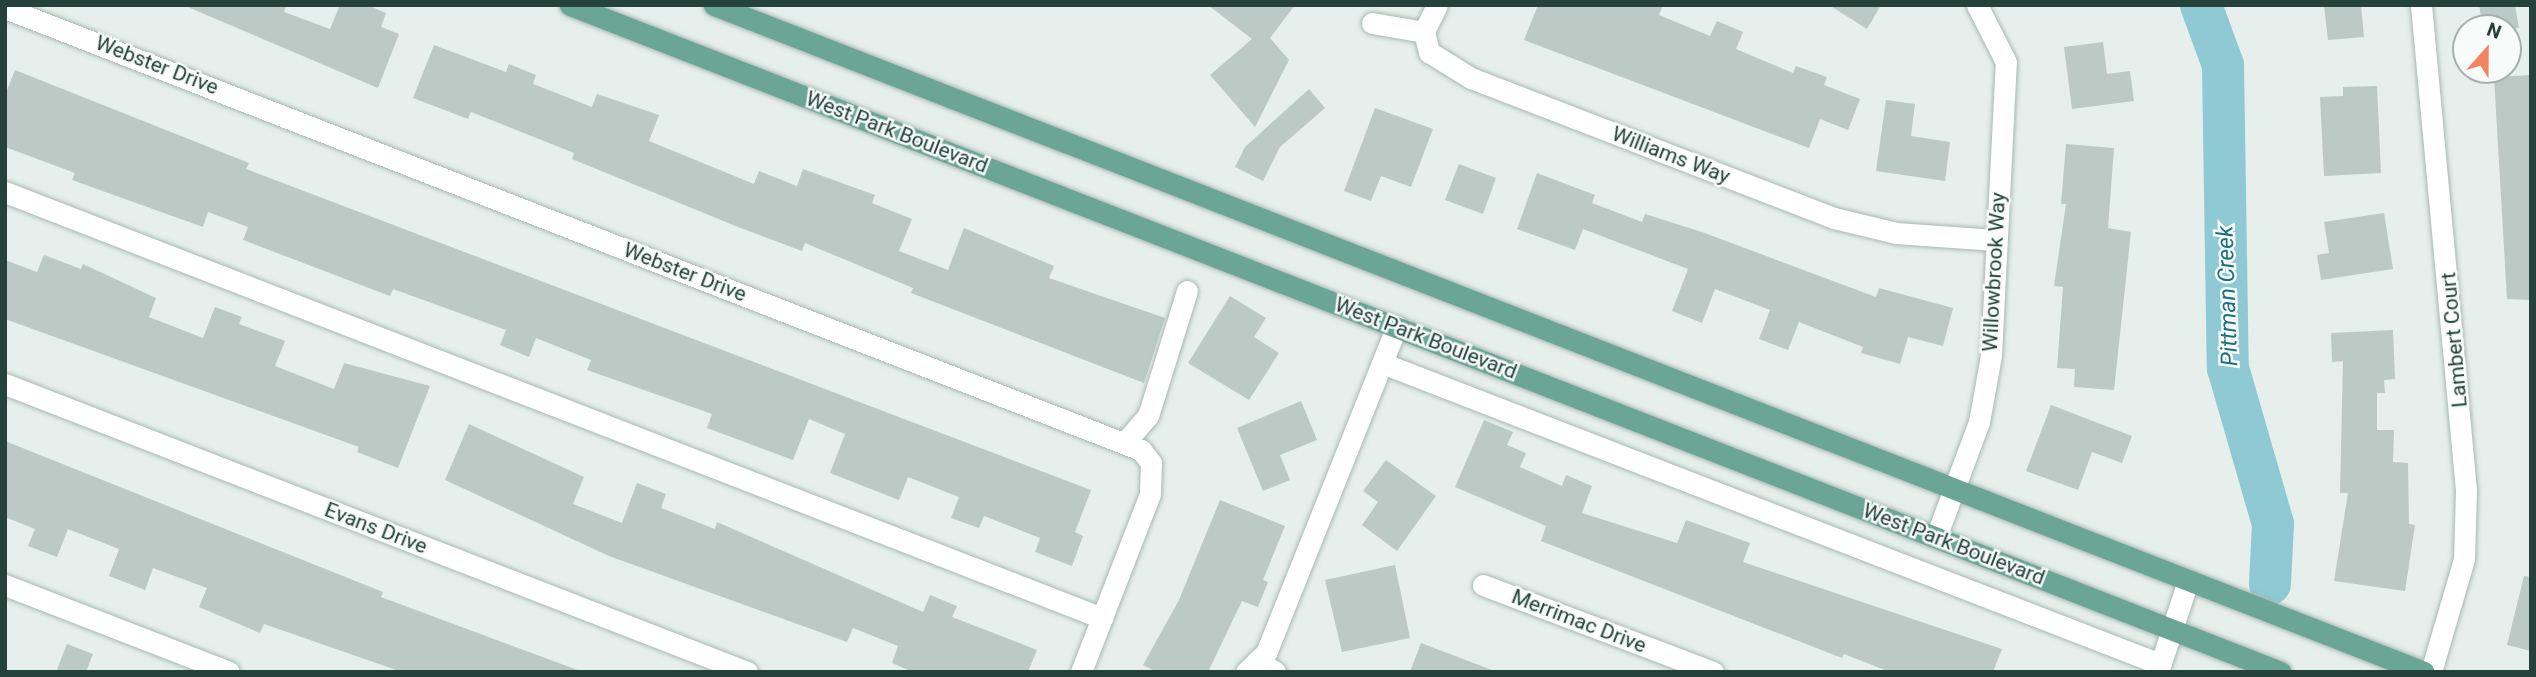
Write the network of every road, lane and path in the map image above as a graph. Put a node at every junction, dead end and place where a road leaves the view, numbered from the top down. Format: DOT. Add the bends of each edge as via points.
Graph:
graph roads {
  1 [pos="570,5"];
  2 [pos="714,5"];
  3 [pos="1437,5"];
  4 [pos="1977,5"];
  5 [pos="2421,5"];
  6 [pos="5,8"];
  7 [pos="1372,23"];
  8 [pos="1424,32"];
  9 [pos="5,191"];
  10 [pos="1995,240"];
  11 [pos="1187,291"];
  12 [pos="1397,327"];
  13 [pos="1382,363"];
  14 [pos="5,384"];
  15 [pos="1126,441"];
  16 [pos="1954,489"];
  17 [pos="1936,537"];
  18 [pos="2188,581"];
  19 [pos="5,585"];
  20 [pos="1483,585"];
  21 [pos="1102,618"];
  22 [pos="2170,628"];
  23 [pos="1259,668"];
  24 [pos="2159,668"];
  25 [pos="229,672"];
  26 [pos="747,672"];
  27 [pos="1081,672"];
  28 [pos="1713,672"];
  29 [pos="2281,672"];
  30 [pos="2424,672"];
  31 [pos="2431,672"];
  1 -- 12 [label="main road, West Park Boulevard"];
  2 -- 16 [label="main road"];
  3 -- 8 [label="street"];
  4 -- 10 [label="street, Willowbrook Way" via="2006,62"];
  5 -- 31 [label="street, Lambert Court" via="2466,489 2463,559"];
  6 -- 15 [label="street, Webster Drive"];
  7 -- 8 [label="street"];
  8 -- 10 [label="street, Williams Way" via="1429,52 1471,78 1834,218 1896,233"];
  9 -- 21 [label="street"];
  10 -- 16 [label="street, Willowbrook Way" via="1987,387"];
  11 -- 15 [label="street" via="1148,416"];
  12 -- 13 [label="street"];
  12 -- 17 [label="main road, West Park Boulevard"];
  13 -- 23 [label="street"];
  13 -- 24 [label="street"];
  14 -- 26 [label="street, Evans Drive"];
  15 -- 21 [label="street, Webster Drive" via="1151,463 1154,479"];
  16 -- 17 [label="street, Willowbrook Way"];
  16 -- 18 [label="main road"];
  17 -- 22 [label="main road, West Park Boulevard"];
  18 -- 22 [label="street"];
  18 -- 30 [label="main road"];
  19 -- 25 [label="street"];
  20 -- 28 [label="street, Merrimac Drive"];
  21 -- 27 [label="street, Webster Drive"];
  22 -- 24 [label="street"];
  22 -- 29 [label="main road, West Park Boulevard"];
}
